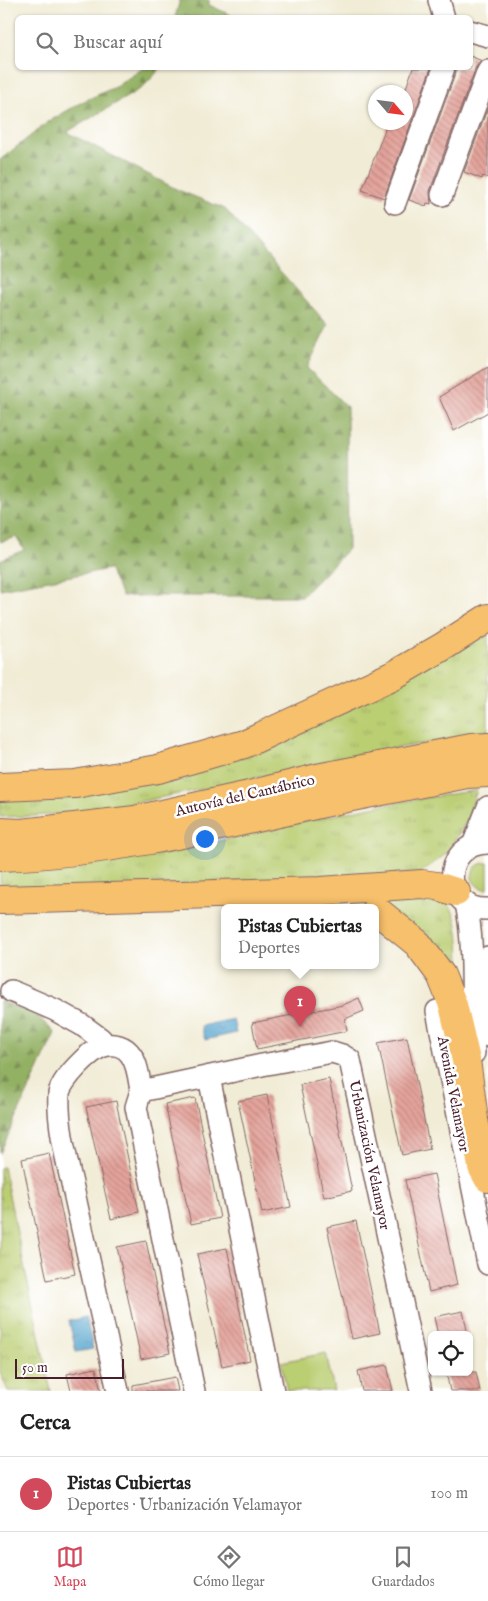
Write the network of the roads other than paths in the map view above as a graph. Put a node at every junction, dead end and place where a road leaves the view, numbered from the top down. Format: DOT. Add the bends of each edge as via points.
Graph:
graph roads {
  1 [pos="439,0"];
  2 [pos="443,15"];
  3 [pos="473,32"];
  4 [pos="488,36"];
  5 [pos="443,70"];
  6 [pos="488,71"];
  7 [pos="442,195"];
  8 [pos="394,202"];
  9 [pos="488,618"];
  10 [pos="479,760"];
  11 [pos="0,787"];
  12 [pos="488,807"];
  13 [pos="0,832"];
  14 [pos="481,844"];
  15 [pos="0,857"];
  16 [pos="320,891"];
  17 [pos="461,898"];
  18 [pos="0,900"];
  19 [pos="355,904"];
  20 [pos="488,909"];
  21 [pos="379,913"];
  22 [pos="488,957"];
  23 [pos="11,991"];
  24 [pos="437,1011"];
  25 [pos="488,1036"];
  26 [pos="103,1046"];
  27 [pos="209,1077"];
  28 [pos="141,1091"];
  29 [pos="488,1114"];
  30 [pos="488,1178"];
  31 [pos="488,1264"];
  32 [pos="118,1391"];
  33 [pos="194,1391"];
  34 [pos="273,1391"];
  35 [pos="421,1391"];
  1 -- 2 [label="street"];
  3 -- 4 [label="street"];
  5 -- 8 [label="street"];
  6 -- 7 [label="street"];
  9 -- 11 [label="highway" via="394,675 244,744 158,769 75,784"];
  10 -- 13 [label="highway, Autovía del Cantábrico" via="317,778 135,820 22,833"];
  10 -- 15 [label="highway, Autovía del Cantábrico" via="340,800 197,832 98,848"];
  12 -- 14 [label="street"];
  14 -- 17 [label="street, Avenida Velamayor" via="465,850 454,865 453,883"];
  16 -- 17 [label="highway" via="422,884 438,886"];
  16 -- 18 [label="highway"];
  16 -- 19 [label="highway"];
  17 -- 20 [label="street" via="474,908"];
  17 -- 29 [label="street, Avenida Velamayor" via="470,925 471,1022 478,1094"];
  21 -- 30 [label="highway" via="418,944 441,975 460,1029 482,1167"];
  22 -- 25 [label="street"];
  23 -- 26 [label="street" via="82,1025 101,1039"];
  24 -- 31 [label="street, Avenida Velamayor"];
  26 -- 28 [label="street" via="118,1045 131,1054"];
  26 -- 32 [label="street" via="70,1074 59,1091 59,1109 65,1151"];
  27 -- 28 [label="street, Urbanización Velamayor"];
  27 -- 34 [label="street"];
  27 -- 35 [label="street, Urbanización Velamayor" via="332,1052 350,1060"];
  28 -- 33 [label="street" via="136,1107"];
}
